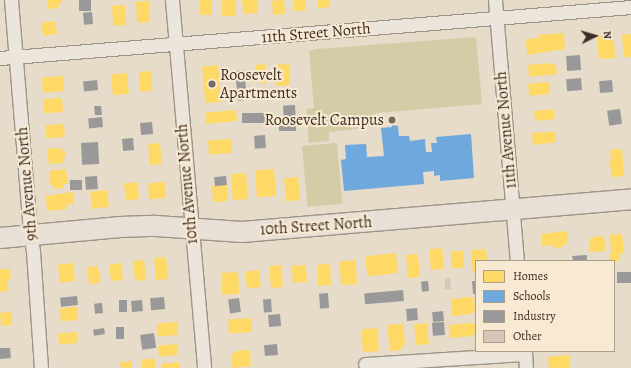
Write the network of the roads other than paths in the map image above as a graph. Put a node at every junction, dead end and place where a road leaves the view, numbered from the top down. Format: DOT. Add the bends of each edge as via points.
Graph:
graph roads {
  1 [pos="11,0"];
  2 [pos="172,0"];
  3 [pos="495,0"];
  4 [pos="631,7"];
  5 [pos="497,18"];
  6 [pos="175,44"];
  7 [pos="16,57"];
  8 [pos="0,58"];
  9 [pos="631,199"];
  10 [pos="513,210"];
  11 [pos="191,229"];
  12 [pos="31,235"];
  13 [pos="0,238"];
  14 [pos="517,260"];
  15 [pos="525,352"];
  16 [pos="366,364"];
  17 [pos="412,364"];
  18 [pos="41,368"];
  19 [pos="204,368"];
  20 [pos="526,368"];
  1 -- 7 [label="street, 9th Avenue North"];
  2 -- 6 [label="street, 10th Avenue North"];
  3 -- 5 [label="street, 11th Avenue North"];
  4 -- 5 [label="street, 11th Street North"];
  5 -- 6 [label="street, 11th Street North"];
  5 -- 10 [label="street, 11th Avenue North"];
  6 -- 7 [label="street, 11th Street North"];
  6 -- 11 [label="street, 10th Avenue North"];
  7 -- 8 [label="street, 11th Street North"];
  7 -- 12 [label="street, 9th Avenue North"];
  9 -- 10 [label="main road, 10th Street North"];
  10 -- 11 [label="main road, 10th Street North" via="242,232"];
  10 -- 14 [label="street, 11th Avenue North"];
  11 -- 12 [label="main road, 10th Street North" via="156,226 120,227"];
  11 -- 19 [label="street, 10th Avenue North"];
  12 -- 13 [label="main road, 10th Street North"];
  12 -- 18 [label="street, 9th Avenue North"];
  15 -- 17 [label="street"];
  15 -- 20 [label="street"];
  16 -- 17 [label="street"];
}
